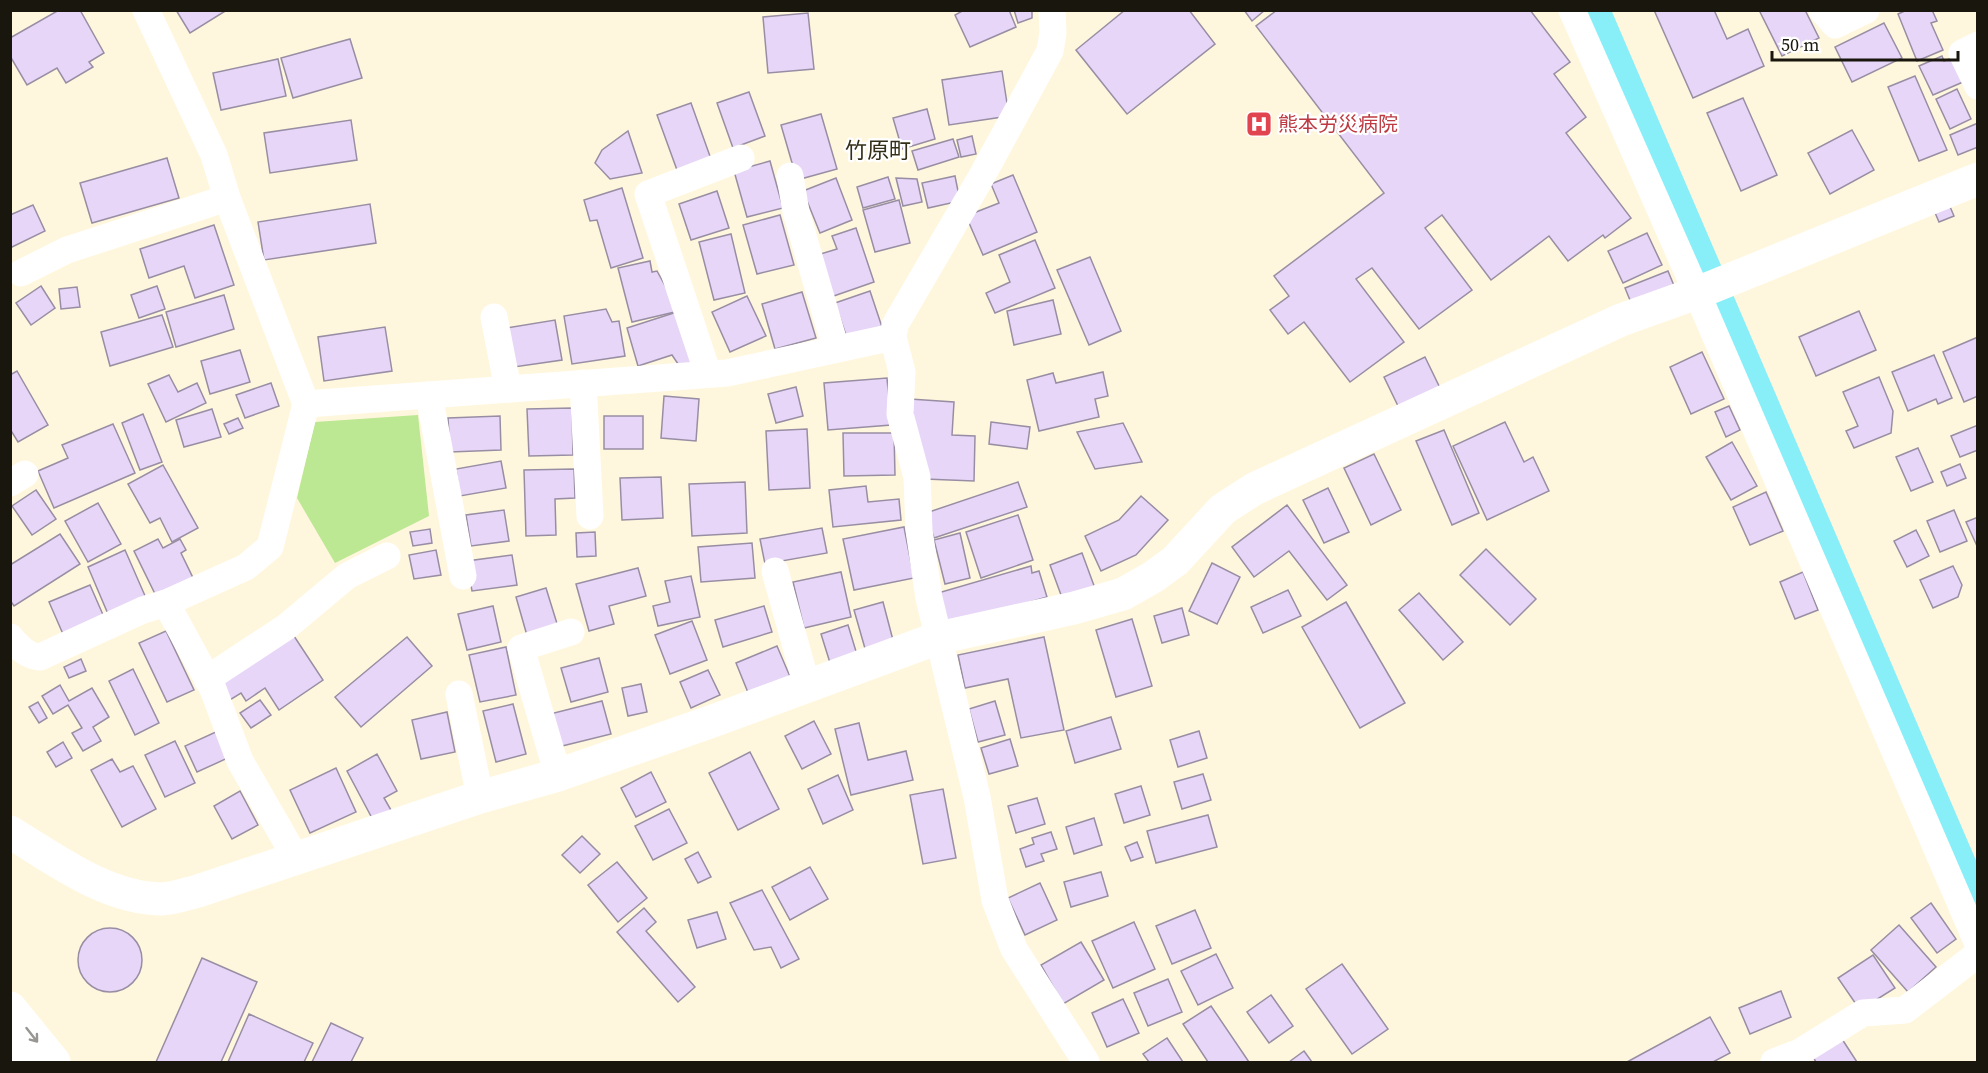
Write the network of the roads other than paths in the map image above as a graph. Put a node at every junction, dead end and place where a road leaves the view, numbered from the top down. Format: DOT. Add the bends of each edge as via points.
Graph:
graph roads {
  1 [pos="146,10"];
  2 [pos="1052,10"];
  3 [pos="1572,10"];
  4 [pos="1822,10"];
  5 [pos="1866,10"];
  6 [pos="1977,45"];
  7 [pos="1977,86"];
  8 [pos="728,157"];
  9 [pos="790,176"];
  10 [pos="1977,179"];
  11 [pos="227,198"];
  12 [pos="21,273"];
  13 [pos="1697,293"];
  14 [pos="494,317"];
  15 [pos="893,337"];
  16 [pos="836,349"];
  17 [pos="708,374"];
  18 [pos="583,383"];
  19 [pos="507,389"];
  20 [pos="429,395"];
  21 [pos="306,404"];
  22 [pos="590,516"];
  23 [pos="387,556"];
  24 [pos="775,571"];
  25 [pos="463,576"];
  26 [pos="166,603"];
  27 [pos="571,632"];
  28 [pos="10,637"];
  29 [pos="938,638"];
  30 [pos="207,679"];
  31 [pos="807,686"];
  32 [pos="459,694"];
  33 [pos="558,774"];
  34 [pos="480,798"];
  35 [pos="10,832"];
  36 [pos="297,860"];
  37 [pos="1977,944"];
  38 [pos="1977,954"];
  39 [pos="10,1008"];
  40 [pos="10,1051"];
  41 [pos="20,1062"];
  42 [pos="54,1062"];
  43 [pos="1086,1062"];
  44 [pos="1774,1062"];
  1 -- 11 [label="street" via="214,155"];
  2 -- 15 [label="street" via="1050,51 895,325"];
  3 -- 13 [label="street"];
  4 -- 5 [label="street" via="1834,25"];
  6 -- 7 [label="street" via="1962,53"];
  8 -- 17 [label="street" via="648,194"];
  9 -- 16 [label="street" via="796,212"];
  10 -- 13 [label="street"];
  11 -- 12 [label="street" via="67,250"];
  11 -- 21 [label="street"];
  13 -- 29 [label="street" via="1621,320 1254,489 1222,509 1175,561 1123,594"];
  13 -- 37 [label="street"];
  14 -- 19 [label="street"];
  15 -- 16 [label="street"];
  15 -- 29 [label="street" via="902,372 900,414 917,477 919,530"];
  16 -- 17 [label="street"];
  17 -- 18 [label="street"];
  18 -- 19 [label="street"];
  18 -- 22 [label="street"];
  19 -- 20 [label="street"];
  20 -- 21 [label="street"];
  20 -- 25 [label="street"];
  21 -- 26 [label="street" via="270,547 246,567"];
  23 -- 30 [label="street" via="347,576 286,627"];
  24 -- 31 [label="street"];
  26 -- 28 [label="street" via="40,657 20,649"];
  26 -- 30 [label="street"];
  27 -- 33 [label="street" via="521,648"];
  29 -- 31 [label="street"];
  29 -- 43 [label="street" via="977,797 995,900 1014,948"];
  30 -- 36 [label="street" via="240,761"];
  31 -- 33 [label="street"];
  32 -- 34 [label="street"];
  33 -- 34 [label="street"];
  34 -- 36 [label="street"];
  35 -- 36 [label="street" via="86,877 133,896 164,899"];
  38 -- 44 [label="street" via="1905,1010 1863,1013 1800,1052"];
  39 -- 42 [label="street, one-way"];
  40 -- 41 [label="street"];
}
